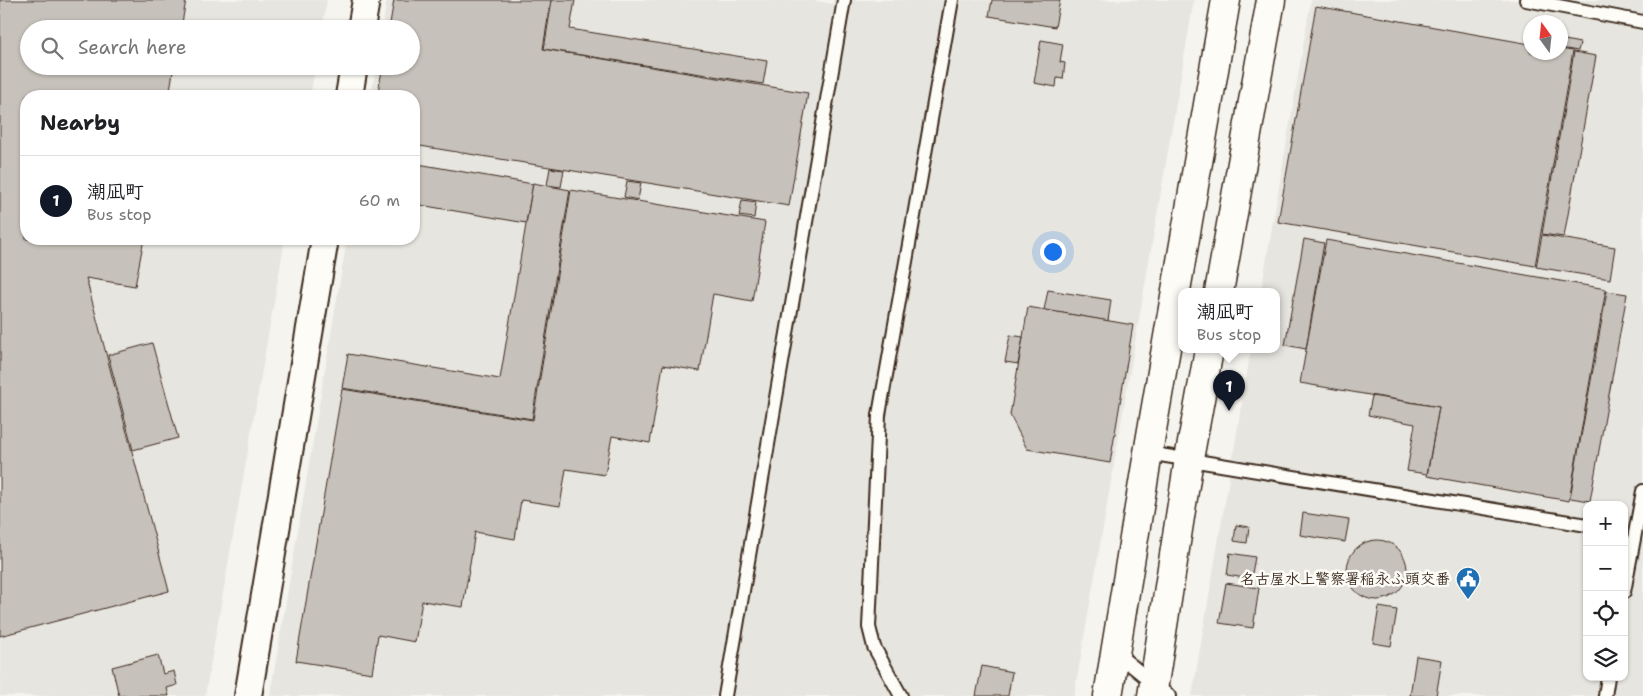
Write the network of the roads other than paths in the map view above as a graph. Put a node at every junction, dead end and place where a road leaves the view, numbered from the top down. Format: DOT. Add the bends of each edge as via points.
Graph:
graph roads {
  1 [pos="366,0"];
  2 [pos="844,0"];
  3 [pos="952,0"];
  4 [pos="1226,0"];
  5 [pos="1271,0"];
  6 [pos="1526,0"];
  7 [pos="363,20"];
  8 [pos="1643,22"];
  9 [pos="352,75"];
  10 [pos="350,90"];
  11 [pos="324,245"];
  12 [pos="1220,288"];
  13 [pos="1208,353"];
  14 [pos="1148,452"];
  15 [pos="1189,459"];
  16 [pos="1643,491"];
  17 [pos="1583,524"];
  18 [pos="1630,532"];
  19 [pos="1624,591"];
  20 [pos="1115,652"];
  21 [pos="1607,681"];
  22 [pos="1159,692"];
  23 [pos="248,696"];
  24 [pos="725,696"];
  25 [pos="901,696"];
  26 [pos="1108,696"];
  27 [pos="1605,696"];
  1 -- 7 [label="street"];
  2 -- 24 [label="lane"];
  3 -- 25 [label="lane" via="879,415 869,627 874,647"];
  4 -- 14 [label="street"];
  5 -- 12 [label="street"];
  6 -- 8 [label="lane"];
  9 -- 10 [label="street"];
  11 -- 23 [label="street"];
  13 -- 15 [label="street"];
  14 -- 15 [label="lane"];
  14 -- 20 [label="street"];
  15 -- 17 [label="lane"];
  15 -- 22 [label="street"];
  16 -- 18 [label="lane"];
  18 -- 19 [label="lane"];
  20 -- 22 [label="lane"];
  20 -- 26 [label="street"];
  21 -- 27 [label="lane"];
}
